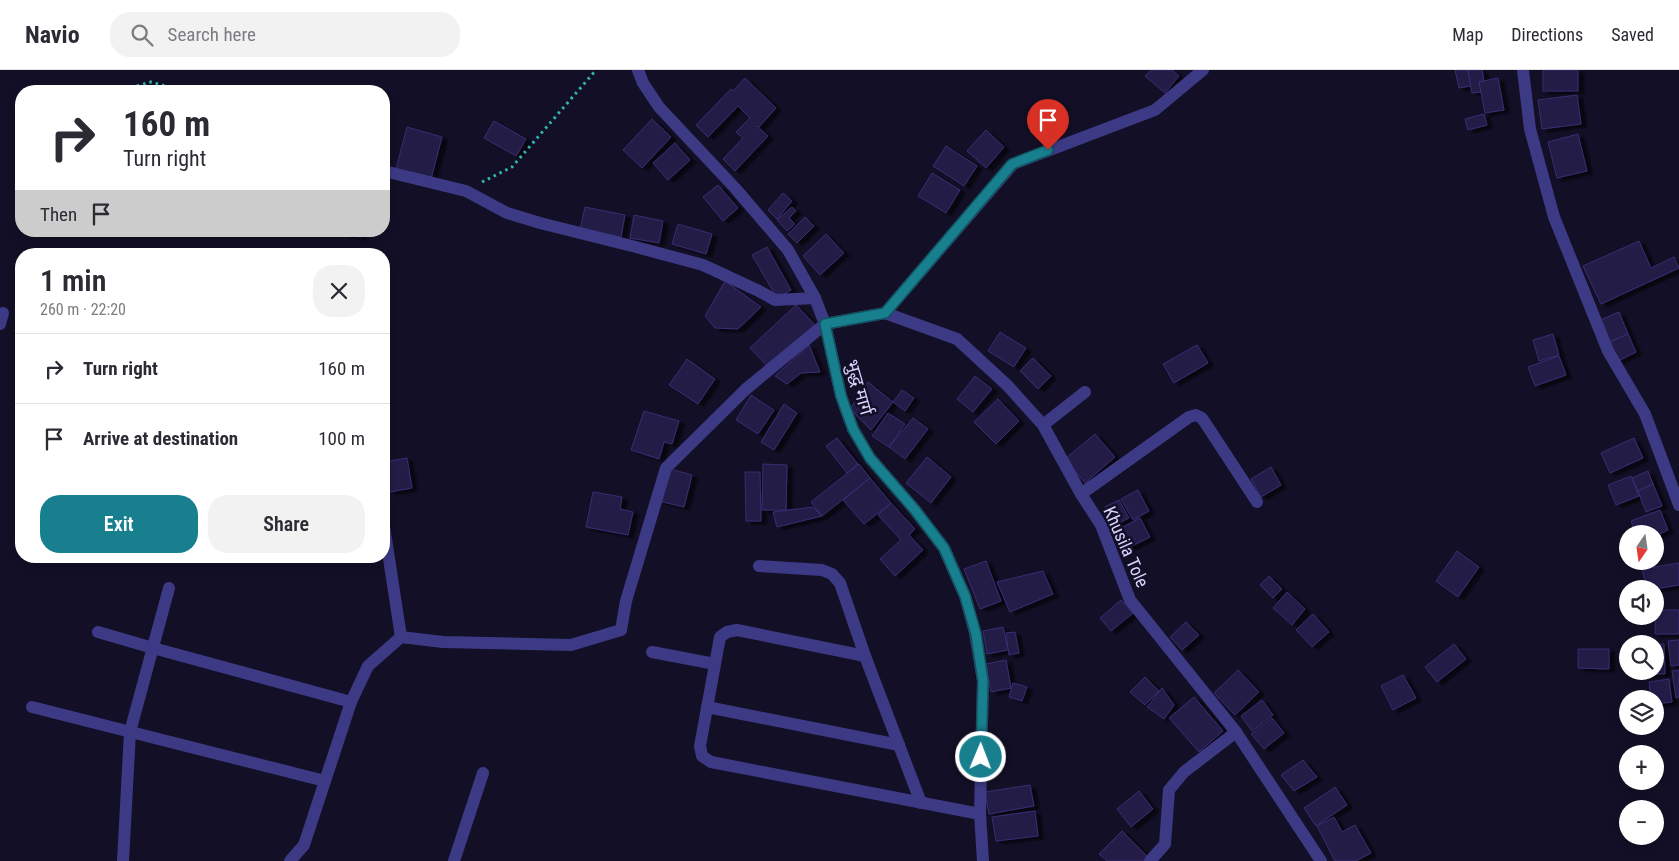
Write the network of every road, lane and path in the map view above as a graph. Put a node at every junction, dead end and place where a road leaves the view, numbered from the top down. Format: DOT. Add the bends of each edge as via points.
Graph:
graph roads {
  1 [pos="596,70"];
  2 [pos="638,70"];
  3 [pos="1203,70"];
  4 [pos="1524,70"];
  5 [pos="140,85"];
  6 [pos="162,85"];
  7 [pos="390,172"];
  8 [pos="466,190"];
  9 [pos="815,298"];
  10 [pos="885,313"];
  11 [pos="825,324"];
  12 [pos="1085,392"];
  13 [pos="1043,425"];
  14 [pos="1081,494"];
  15 [pos="1257,502"];
  16 [pos="1679,505"];
  17 [pos="389,563"];
  18 [pos="759,566"];
  19 [pos="169,588"];
  20 [pos="98,632"];
  21 [pos="401,637"];
  22 [pos="153,648"];
  23 [pos="652,652"];
  24 [pos="865,656"];
  25 [pos="716,664"];
  26 [pos="351,702"];
  27 [pos="32,707"];
  28 [pos="707,707"];
  29 [pos="130,732"];
  30 [pos="1236,732"];
  31 [pos="899,745"];
  32 [pos="483,773"];
  33 [pos="325,782"];
  34 [pos="921,803"];
  35 [pos="980,814"];
  36 [pos="123,861"];
  37 [pos="290,861"];
  38 [pos="454,861"];
  39 [pos="983,861"];
  40 [pos="1150,861"];
  41 [pos="1321,861"];
  1 -- 8 [label="path" via="512,167"];
  2 -- 9 [label="street, भुद्ध मार्ग" via="659,106 788,250"];
  3 -- 10 [label="street" via="1155,110 1012,164"];
  4 -- 16 [label="street" via="1530,128 1554,217 1608,351 1645,414"];
  5 -- 6 [label="path" via="151,82"];
  7 -- 8 [label="street"];
  8 -- 9 [label="street" via="507,213 540,224 703,265 775,300"];
  9 -- 11 [label="street, भुद्ध मार्ग"];
  10 -- 11 [label="street"];
  10 -- 13 [label="street, Khusila Tole" via="957,339 1008,386"];
  11 -- 21 [label="street" via="746,389 666,468 626,601 621,630 571,644 443,642"];
  11 -- 35 [label="street, भुद्ध मार्ग" via="841,396 853,429 870,458 944,548 965,596 976,634 983,681"];
  12 -- 13 [label="street"];
  13 -- 14 [label="street, Khusila Tole"];
  14 -- 15 [label="street" via="1196,415 1202,418"];
  14 -- 30 [label="street, Khusila Tole" via="1101,525 1130,600"];
  17 -- 21 [label="street"];
  18 -- 24 [label="street" via="822,570 832,574 840,583"];
  19 -- 22 [label="street"];
  20 -- 22 [label="street"];
  21 -- 26 [label="street" via="368,666"];
  22 -- 26 [label="street"];
  22 -- 29 [label="street"];
  23 -- 25 [label="street"];
  24 -- 25 [label="street" via="737,630 720,637"];
  24 -- 31 [label="street"];
  25 -- 28 [label="street"];
  26 -- 33 [label="street"];
  27 -- 29 [label="street"];
  28 -- 31 [label="street"];
  28 -- 34 [label="street" via="700,746 702,756 711,762"];
  29 -- 33 [label="street"];
  29 -- 36 [label="street"];
  30 -- 40 [label="street" via="1184,772 1169,790 1165,844"];
  30 -- 41 [label="street, Khusila Tole"];
  31 -- 34 [label="street"];
  32 -- 38 [label="street"];
  33 -- 37 [label="street" via="304,845"];
  34 -- 35 [label="street"];
  35 -- 39 [label="street, भुद्ध मार्ग"];
}
